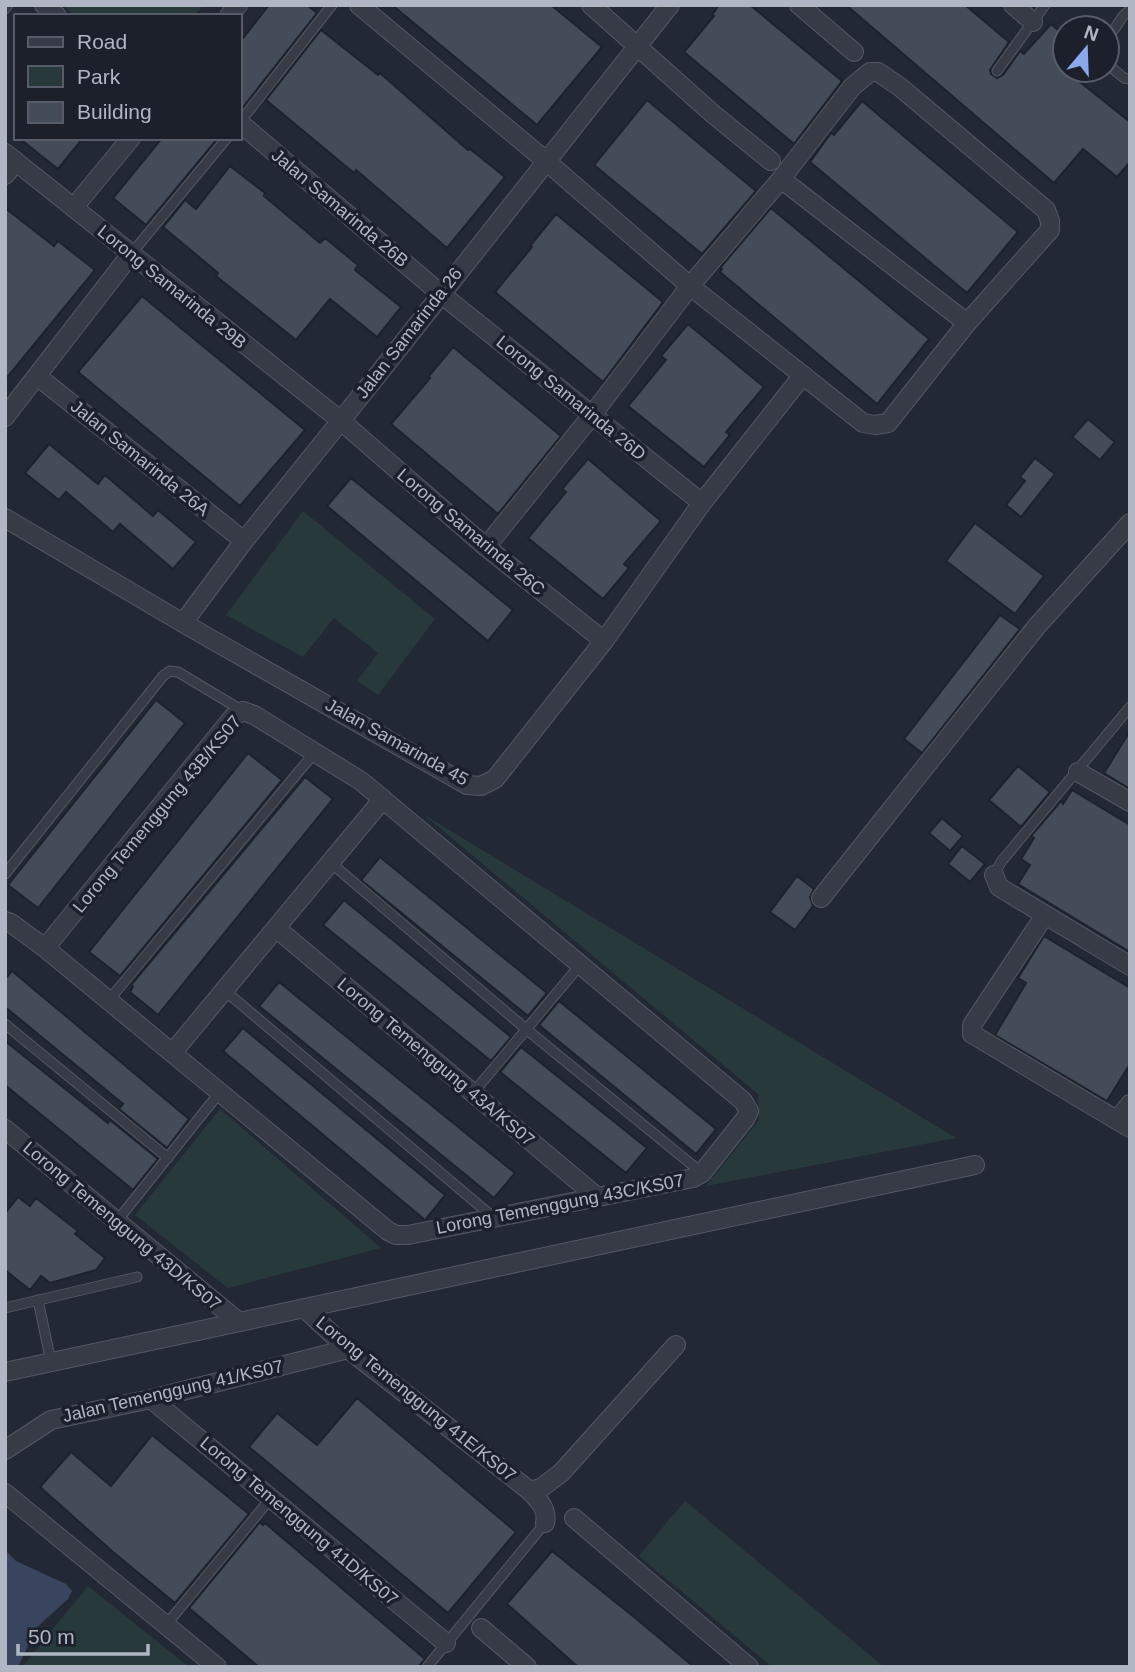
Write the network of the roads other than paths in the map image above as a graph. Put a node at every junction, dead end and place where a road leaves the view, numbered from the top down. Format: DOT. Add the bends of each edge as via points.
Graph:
graph roads {
  1 [pos="332,5"];
  2 [pos="359,5"];
  3 [pos="591,5"];
  4 [pos="670,5"];
  5 [pos="799,5"];
  6 [pos="1013,5"];
  7 [pos="1045,5"];
  8 [pos="1034,22"];
  9 [pos="637,45"];
  10 [pos="854,52"];
  11 [pos="997,71"];
  12 [pos="242,120"];
  13 [pos="242,125"];
  14 [pos="129,140"];
  15 [pos="225,140"];
  16 [pos="546,161"];
  17 [pos="771,161"];
  18 [pos="9,163"];
  19 [pos="781,179"];
  20 [pos="74,207"];
  21 [pos="131,254"];
  22 [pos="690,286"];
  23 [pos="441,294"];
  24 [pos="967,323"];
  25 [pos="803,374"];
  26 [pos="37,376"];
  27 [pos="592,415"];
  28 [pos="5,417"];
  29 [pos="340,420"];
  30 [pos="702,503"];
  31 [pos="5,518"];
  32 [pos="1130,523"];
  33 [pos="244,541"];
  34 [pos="486,547"];
  35 [pos="183,623"];
  36 [pos="604,641"];
  37 [pos="1130,707"];
  38 [pos="243,711"];
  39 [pos="315,752"];
  40 [pos="1078,772"];
  41 [pos="383,799"];
  42 [pos="1130,802"];
  43 [pos="331,863"];
  44 [pos="5,874"];
  45 [pos="995,875"];
  46 [pos="821,898"];
  47 [pos="1045,915"];
  48 [pos="5,921"];
  49 [pos="276,928"];
  50 [pos="45,948"];
  51 [pos="580,965"];
  52 [pos="1130,966"];
  53 [pos="224,990"];
  54 [pos="109,1000"];
  55 [pos="5,1024"];
  56 [pos="526,1029"];
  57 [pos="173,1052"];
  58 [pos="220,1092"];
  59 [pos="473,1093"];
  60 [pos="1130,1104"];
  61 [pos="1123,1124"];
  62 [pos="8,1138"];
  63 [pos="168,1158"];
  64 [pos="975,1166"];
  65 [pos="702,1173"];
  66 [pos="596,1196"];
  67 [pos="493,1217"];
  68 [pos="117,1221"];
  69 [pos="137,1277"];
  70 [pos="38,1300"];
  71 [pos="5,1308"];
  72 [pos="304,1308"];
  73 [pos="239,1322"];
  74 [pos="676,1345"];
  75 [pos="348,1349"];
  76 [pos="51,1362"];
  77 [pos="5,1372"];
  78 [pos="151,1399"];
  79 [pos="5,1450"];
  80 [pos="530,1491"];
  81 [pos="5,1493"];
  82 [pos="271,1498"];
  83 [pos="574,1518"];
  84 [pos="545,1523"];
  85 [pos="166,1625"];
  86 [pos="481,1628"];
  87 [pos="446,1643"];
  88 [pos="217,1667"];
  89 [pos="427,1667"];
  90 [pos="527,1667"];
  91 [pos="749,1667"];
  1 -- 12 [label="lane"];
  2 -- 16 [label="street"];
  3 -- 9 [label="street"];
  4 -- 9 [label="street, Jalan Samarinda 26"];
  5 -- 10 [label="street"];
  6 -- 8 [label="street"];
  7 -- 8 [label="lane"];
  8 -- 11 [label="lane"];
  9 -- 16 [label="street, Jalan Samarinda 26"];
  9 -- 17 [label="street"];
  13 -- 23 [label="street, Jalan Samarinda 26B"];
  14 -- 20 [label="street"];
  15 -- 21 [label="lane"];
  16 -- 22 [label="street"];
  16 -- 23 [label="street, Jalan Samarinda 26"];
  18 -- 20 [label="street, Lorong Samarinda 29B"];
  19 -- 22 [label="street"];
  19 -- 24 [label="street"];
  19 -- 24 [label="street" via="852,87 870,72 878,72 900,87 1046,210 1050,221 1049,230"];
  20 -- 21 [label="street, Lorong Samarinda 29B"];
  21 -- 26 [label="street"];
  21 -- 29 [label="street, Lorong Samarinda 29B"];
  22 -- 25 [label="street"];
  22 -- 27 [label="street"];
  23 -- 27 [label="street, Lorong Samarinda 26D"];
  23 -- 29 [label="street, Jalan Samarinda 26"];
  24 -- 25 [label="street" via="888,423 863,423"];
  25 -- 30 [label="street, Jalan Samarinda 45"];
  26 -- 28 [label="street"];
  26 -- 33 [label="street, Jalan Samarinda 26A"];
  27 -- 30 [label="street, Lorong Samarinda 26D"];
  27 -- 34 [label="street"];
  29 -- 33 [label="street, Jalan Samarinda 26"];
  29 -- 34 [label="street, Lorong Samarinda 26C"];
  30 -- 36 [label="street, Jalan Samarinda 45"];
  31 -- 35 [label="street, Jalan Samarinda 45"];
  32 -- 46 [label="street" via="1037,626"];
  33 -- 35 [label="street, Jalan Samarinda 26"];
  34 -- 36 [label="street, Lorong Samarinda 26C"];
  35 -- 36 [label="street, Jalan Samarinda 45" via="467,785 481,786 495,779"];
  37 -- 40 [label="lane"];
  38 -- 39 [label="street, Lorong Temenggung 43B/KS07"];
  38 -- 44 [label="lane" via="170,671"];
  38 -- 50 [label="street, Lorong Temenggung 43B/KS07" via="233,717"];
  39 -- 41 [label="street, Lorong Temenggung 43B/KS07"];
  39 -- 54 [label="lane"];
  40 -- 42 [label="street"];
  40 -- 45 [label="lane"];
  41 -- 43 [label="street"];
  41 -- 51 [label="street, Lorong Temenggung 43C/KS07"];
  43 -- 49 [label="street"];
  43 -- 56 [label="lane"];
  45 -- 47 [label="street" via="999,887"];
  47 -- 52 [label="street"];
  47 -- 61 [label="street" via="972,1025 972,1034"];
  48 -- 50 [label="street, Lorong Temenggung 43C/KS07"];
  49 -- 53 [label="street"];
  49 -- 59 [label="street, Lorong Temenggung 43A/KS07"];
  50 -- 54 [label="street, Lorong Temenggung 43C/KS07"];
  51 -- 56 [label="lane"];
  51 -- 65 [label="street, Lorong Temenggung 43C/KS07" via="743,1101 749,1111"];
  53 -- 57 [label="street"];
  53 -- 67 [label="lane"];
  54 -- 57 [label="street, Lorong Temenggung 43C/KS07"];
  55 -- 63 [label="lane"];
  56 -- 59 [label="lane"];
  56 -- 65 [label="lane"];
  57 -- 58 [label="street, Lorong Temenggung 43C/KS07"];
  58 -- 63 [label="lane"];
  58 -- 67 [label="street, Lorong Temenggung 43C/KS07" via="396,1235"];
  59 -- 66 [label="street, Lorong Temenggung 43A/KS07"];
  60 -- 61 [label="street"];
  62 -- 68 [label="street, Lorong Temenggung 43D/KS07"];
  63 -- 68 [label="lane"];
  64 -- 72 [label="street"];
  65 -- 66 [label="street, Lorong Temenggung 43C/KS07"];
  66 -- 67 [label="street, Lorong Temenggung 43C/KS07"];
  68 -- 73 [label="street, Lorong Temenggung 43D/KS07"];
  69 -- 70 [label="lane"];
  70 -- 71 [label="lane"];
  70 -- 76 [label="lane"];
  72 -- 73 [label="street"];
  72 -- 75 [label="street, Lorong Temenggung 41E/KS07"];
  73 -- 76 [label="street"];
  74 -- 80 [label="street, Lorong Temenggung 41E/KS07" via="561,1473"];
  75 -- 78 [label="street, Jalan Temenggung 41/KS07"];
  75 -- 80 [label="street, Lorong Temenggung 41E/KS07"];
  76 -- 77 [label="street"];
  78 -- 79 [label="street, Jalan Temenggung 41/KS07" via="51,1420"];
  78 -- 82 [label="street, Lorong Temenggung 41D/KS07"];
  80 -- 84 [label="street" via="542,1504"];
  81 -- 85 [label="street"];
  82 -- 85 [label="lane"];
  82 -- 87 [label="street, Lorong Temenggung 41D/KS07"];
  83 -- 91 [label="street"];
  84 -- 87 [label="lane"];
  85 -- 88 [label="street"];
  86 -- 90 [label="street"];
  87 -- 89 [label="lane"];
}
